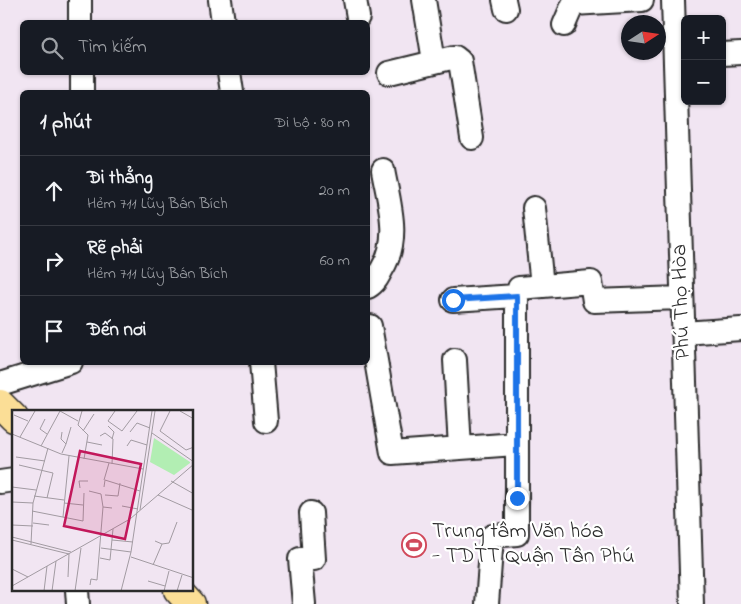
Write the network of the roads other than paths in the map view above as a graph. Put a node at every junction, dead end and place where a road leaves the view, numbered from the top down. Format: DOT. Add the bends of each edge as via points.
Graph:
graph roads {
  1 [pos="80,0"];
  2 [pos="220,0"];
  3 [pos="424,0"];
  4 [pos="642,0"];
  5 [pos="673,0"];
  6 [pos="80,20"];
  7 [pos="223,20"];
  8 [pos="564,25"];
  9 [pos="741,53"];
  10 [pos="726,54"];
  11 [pos="679,55"];
  12 [pos="434,61"];
  13 [pos="389,74"];
  14 [pos="82,75"];
  15 [pos="229,75"];
  16 [pos="82,90"];
  17 [pos="232,90"];
  18 [pos="472,138"];
  19 [pos="383,170"];
  20 [pos="534,208"];
  21 [pos="370,286"];
  22 [pos="542,286"];
  23 [pos="517,296"];
  24 [pos="681,298"];
  25 [pos="453,300"];
  26 [pos="370,326"];
  27 [pos="741,329"];
  28 [pos="683,333"];
  29 [pos="455,360"];
  30 [pos="62,365"];
  31 [pos="261,365"];
  32 [pos="0,384"];
  33 [pos="0,404"];
  34 [pos="12,416"];
  35 [pos="266,421"];
  36 [pos="517,444"];
  37 [pos="460,448"];
  38 [pos="310,513"];
  39 [pos="304,604"];
  40 [pos="488,604"];
  41 [pos="692,604"];
  1 -- 6 [label="street"];
  2 -- 7 [label="street"];
  3 -- 12 [label="street"];
  4 -- 8 [label="street" via="573,4"];
  5 -- 11 [label="street, Phú Thọ Hòa"];
  9 -- 10 [label="street"];
  11 -- 24 [label="street, Phú Thọ Hòa"];
  12 -- 13 [label="street"];
  12 -- 18 [label="street" via="455,57 460,61"];
  14 -- 16 [label="street"];
  15 -- 17 [label="street"];
  19 -- 21 [label="street" via="394,230 390,258"];
  20 -- 22 [label="street"];
  22 -- 23 [label="street" via="519,288"];
  22 -- 24 [label="street" via="591,282 594,301"];
  23 -- 25 [label="street"];
  23 -- 36 [label="street"];
  24 -- 28 [label="street, Phú Thọ Hòa"];
  26 -- 37 [label="street" via="392,453"];
  27 -- 28 [label="street"];
  28 -- 41 [label="street, Phú Thọ Hòa"];
  29 -- 37 [label="street"];
  30 -- 32 [label="street"];
  31 -- 35 [label="street"];
  33 -- 34 [label="main road"];
  36 -- 37 [label="street"];
  36 -- 40 [label="street" via="517,534 492,536"];
  38 -- 39 [label="street" via="314,559 300,559"];
}
